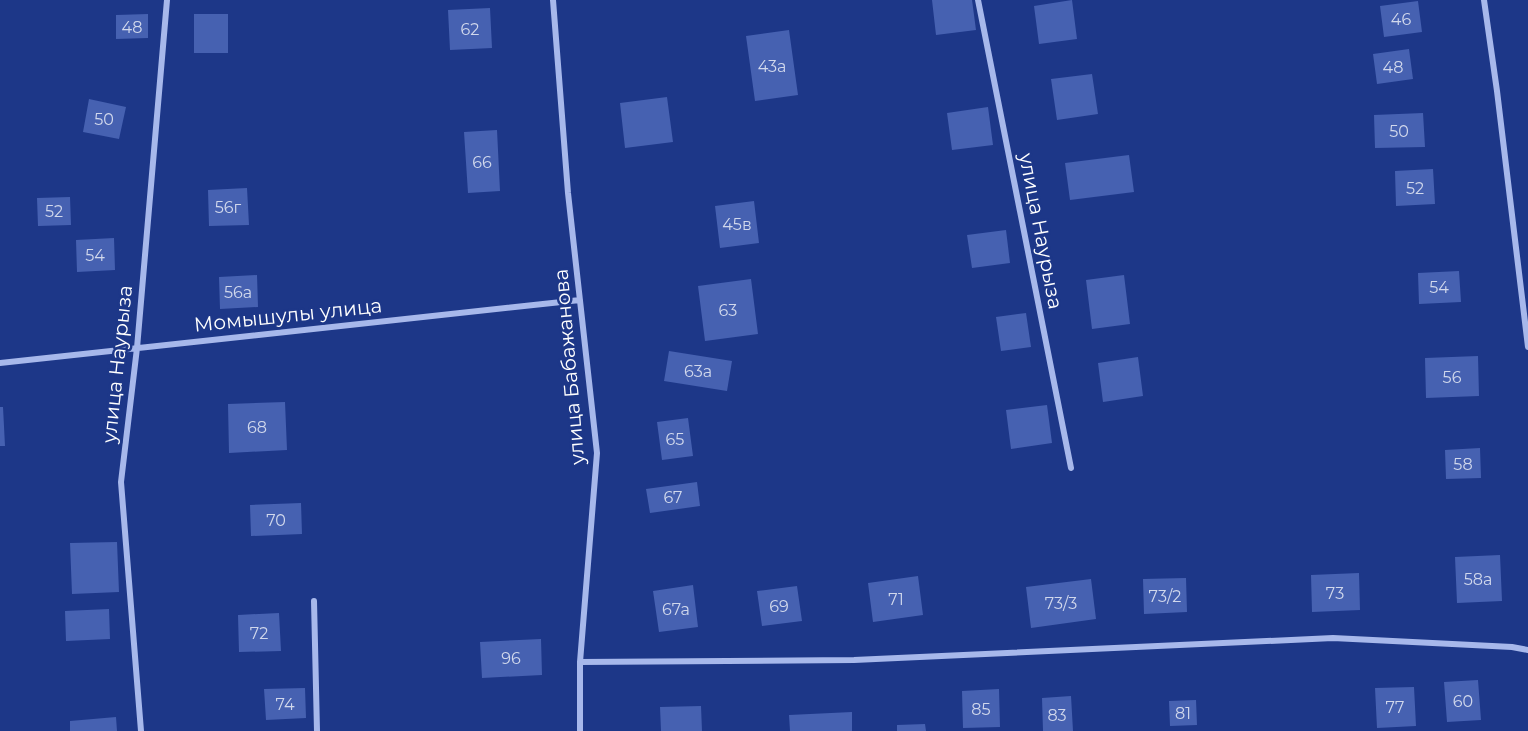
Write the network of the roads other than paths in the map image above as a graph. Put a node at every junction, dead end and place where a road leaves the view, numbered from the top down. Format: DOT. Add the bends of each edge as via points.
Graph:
graph roads {
  1 [pos="167,0"];
  2 [pos="553,0"];
  3 [pos="978,0"];
  4 [pos="1484,0"];
  5 [pos="580,300"];
  6 [pos="1528,347"];
  7 [pos="137,348"];
  8 [pos="0,363"];
  9 [pos="1071,468"];
  10 [pos="314,601"];
  11 [pos="1528,650"];
  12 [pos="580,662"];
  13 [pos="141,731"];
  14 [pos="317,731"];
  15 [pos="580,731"];
  1 -- 7 [label="street, улица Наурыза"];
  2 -- 5 [label="street, улица Бабажанова"];
  3 -- 9 [label="street, улица Наурыза"];
  4 -- 6 [label="street"];
  5 -- 7 [label="street, Момышулы улица"];
  5 -- 12 [label="street, улица Бабажанова" via="597,453"];
  7 -- 8 [label="street, Момышулы улица"];
  7 -- 13 [label="street, улица Наурыза" via="121,482"];
  10 -- 14 [label="street"];
  11 -- 12 [label="street" via="1334,638 854,660"];
  12 -- 15 [label="street, улица Бабажанова"];
}
